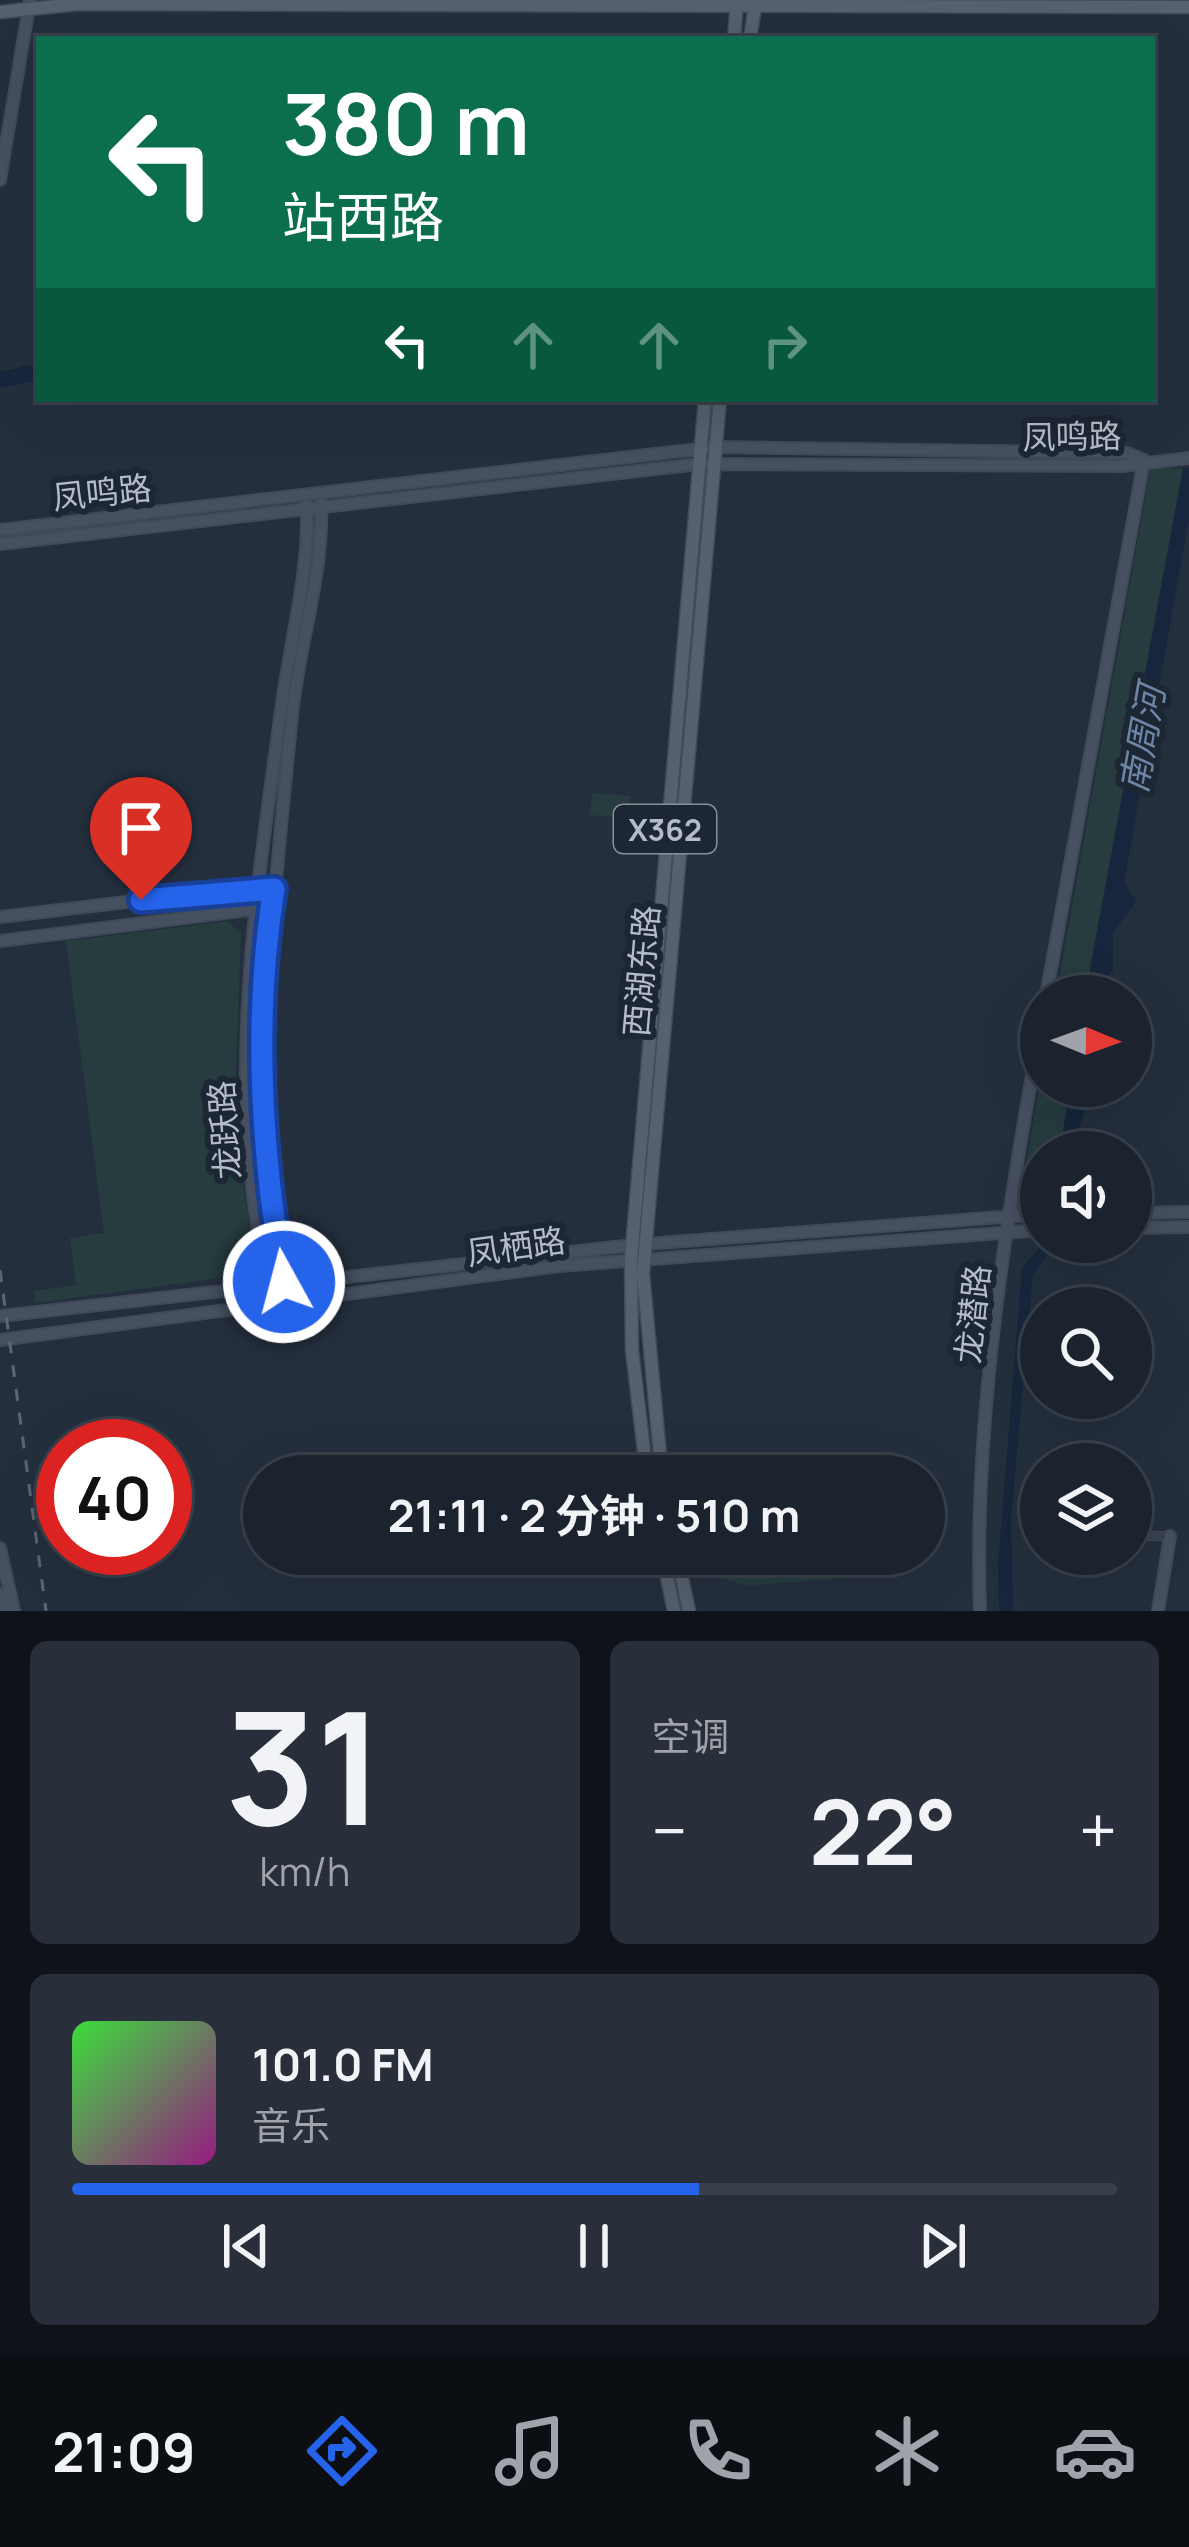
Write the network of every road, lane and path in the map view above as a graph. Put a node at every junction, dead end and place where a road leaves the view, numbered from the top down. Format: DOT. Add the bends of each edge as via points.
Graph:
graph roads {
  1 [pos="316,1"];
  2 [pos="737,2"];
  3 [pos="756,2"];
  4 [pos="29,4"];
  5 [pos="1189,7"];
  6 [pos="0,12"];
  7 [pos="734,36"];
  8 [pos="750,36"];
  9 [pos="0,180"];
  10 [pos="705,402"];
  11 [pos="719,402"];
  12 [pos="708,448"];
  13 [pos="1189,458"];
  14 [pos="1144,460"];
  15 [pos="699,464"];
  16 [pos="715,464"];
  17 [pos="319,496"];
  18 [pos="305,497"];
  19 [pos="322,510"];
  20 [pos="307,512"];
  21 [pos="0,530"];
  22 [pos="0,544"];
  23 [pos="274,889"];
  24 [pos="257,891"];
  25 [pos="271,907"];
  26 [pos="254,908"];
  27 [pos="0,917"];
  28 [pos="0,941"];
  29 [pos="1050,975"];
  30 [pos="1027,1107"];
  31 [pos="1189,1212"];
  32 [pos="1152,1213"];
  33 [pos="1008,1214"];
  34 [pos="1020,1214"];
  35 [pos="1189,1227"];
  36 [pos="1152,1228"];
  37 [pos="1007,1231"];
  38 [pos="1020,1231"];
  39 [pos="639,1251"];
  40 [pos="284,1282"];
  41 [pos="268,1283"];
  42 [pos="276,1305"];
  43 [pos="0,1316"];
  44 [pos="0,1340"];
  45 [pos="644,1455"];
  46 [pos="659,1455"];
  47 [pos="1152,1536"];
  48 [pos="1170,1536"];
  49 [pos="0,1548"];
  50 [pos="666,1575"];
  51 [pos="681,1575"];
  52 [pos="0,1594"];
  53 [pos="4,1611"];
  54 [pos="14,1611"];
  55 [pos="674,1611"];
  56 [pos="689,1611"];
  57 [pos="980,1611"];
  58 [pos="1158,1611"];
  1 -- 2 [label="main road"];
  1 -- 4 [label="main road"];
  2 -- 3 [label="main road"];
  2 -- 7 [label="main road"];
  3 -- 5 [label="main road"];
  3 -- 8 [label="main road"];
  4 -- 6 [label="main road"];
  4 -- 9 [label="street"];
  10 -- 12 [label="main road, 西湖东路 / X362"];
  11 -- 12 [label="main road, 西湖东路 / X362"];
  12 -- 14 [label="street, 凤鸣路" via="1127,453"];
  12 -- 15 [label="main road, 西湖东路 / X362"];
  12 -- 16 [label="main road, 西湖东路 / X362"];
  12 -- 17 [label="street, 凤鸣路"];
  13 -- 14 [label="street"];
  14 -- 16 [label="street, 凤鸣路"];
  14 -- 29 [label="street"];
  15 -- 16 [label="street, 凤鸣路"];
  15 -- 19 [label="street, 凤鸣路"];
  15 -- 39 [label="main road, 西湖东路 / X362"];
  16 -- 39 [label="main road, 西湖东路 / X362"];
  17 -- 18 [label="street, 凤鸣路"];
  17 -- 19 [label="street, 龙跃路"];
  18 -- 20 [label="street, 龙跃路"];
  18 -- 21 [label="street, 凤鸣路"];
  19 -- 20 [label="street, 凤鸣路"];
  19 -- 23 [label="street, 龙跃路"];
  20 -- 22 [label="street, 凤鸣路"];
  20 -- 24 [label="street, 龙跃路"];
  23 -- 24 [label="street"];
  23 -- 25 [label="street, 龙跃路"];
  24 -- 26 [label="street, 龙跃路"];
  24 -- 27 [label="street"];
  25 -- 26 [label="street"];
  25 -- 40 [label="street, 龙跃路" via="264,1093"];
  26 -- 28 [label="street"];
  26 -- 41 [label="street, 龙跃路" via="247,1104"];
  30 -- 33 [label="street, 龙潜路"];
  31 -- 32 [label="street"];
  33 -- 34 [label="street, 凤栖路"];
  33 -- 37 [label="street, 龙潜路"];
  33 -- 39 [label="street, 凤栖路"];
  35 -- 36 [label="street"];
  37 -- 38 [label="street, 凤栖路"];
  37 -- 39 [label="street, 凤栖路"];
  37 -- 57 [label="street, 龙潜路" via="983,1462"];
  39 -- 40 [label="street, 凤栖路"];
  39 -- 42 [label="street, 凤栖路"];
  39 -- 45 [label="main road, 西湖东路 / X362" via="632,1350"];
  39 -- 46 [label="main road, 西湖东路 / X362"];
  40 -- 41 [label="street, 凤栖路"];
  40 -- 42 [label="street, 龙跃路"];
  41 -- 42 [label="street, 龙跃路"];
  41 -- 43 [label="street, 凤栖路"];
  42 -- 44 [label="street, 凤栖路"];
  47 -- 48 [label="street"];
  48 -- 58 [label="street"];
  49 -- 54 [label="street"];
  50 -- 55 [label="main road"];
  51 -- 56 [label="main road"];
  52 -- 53 [label="street"];
}
